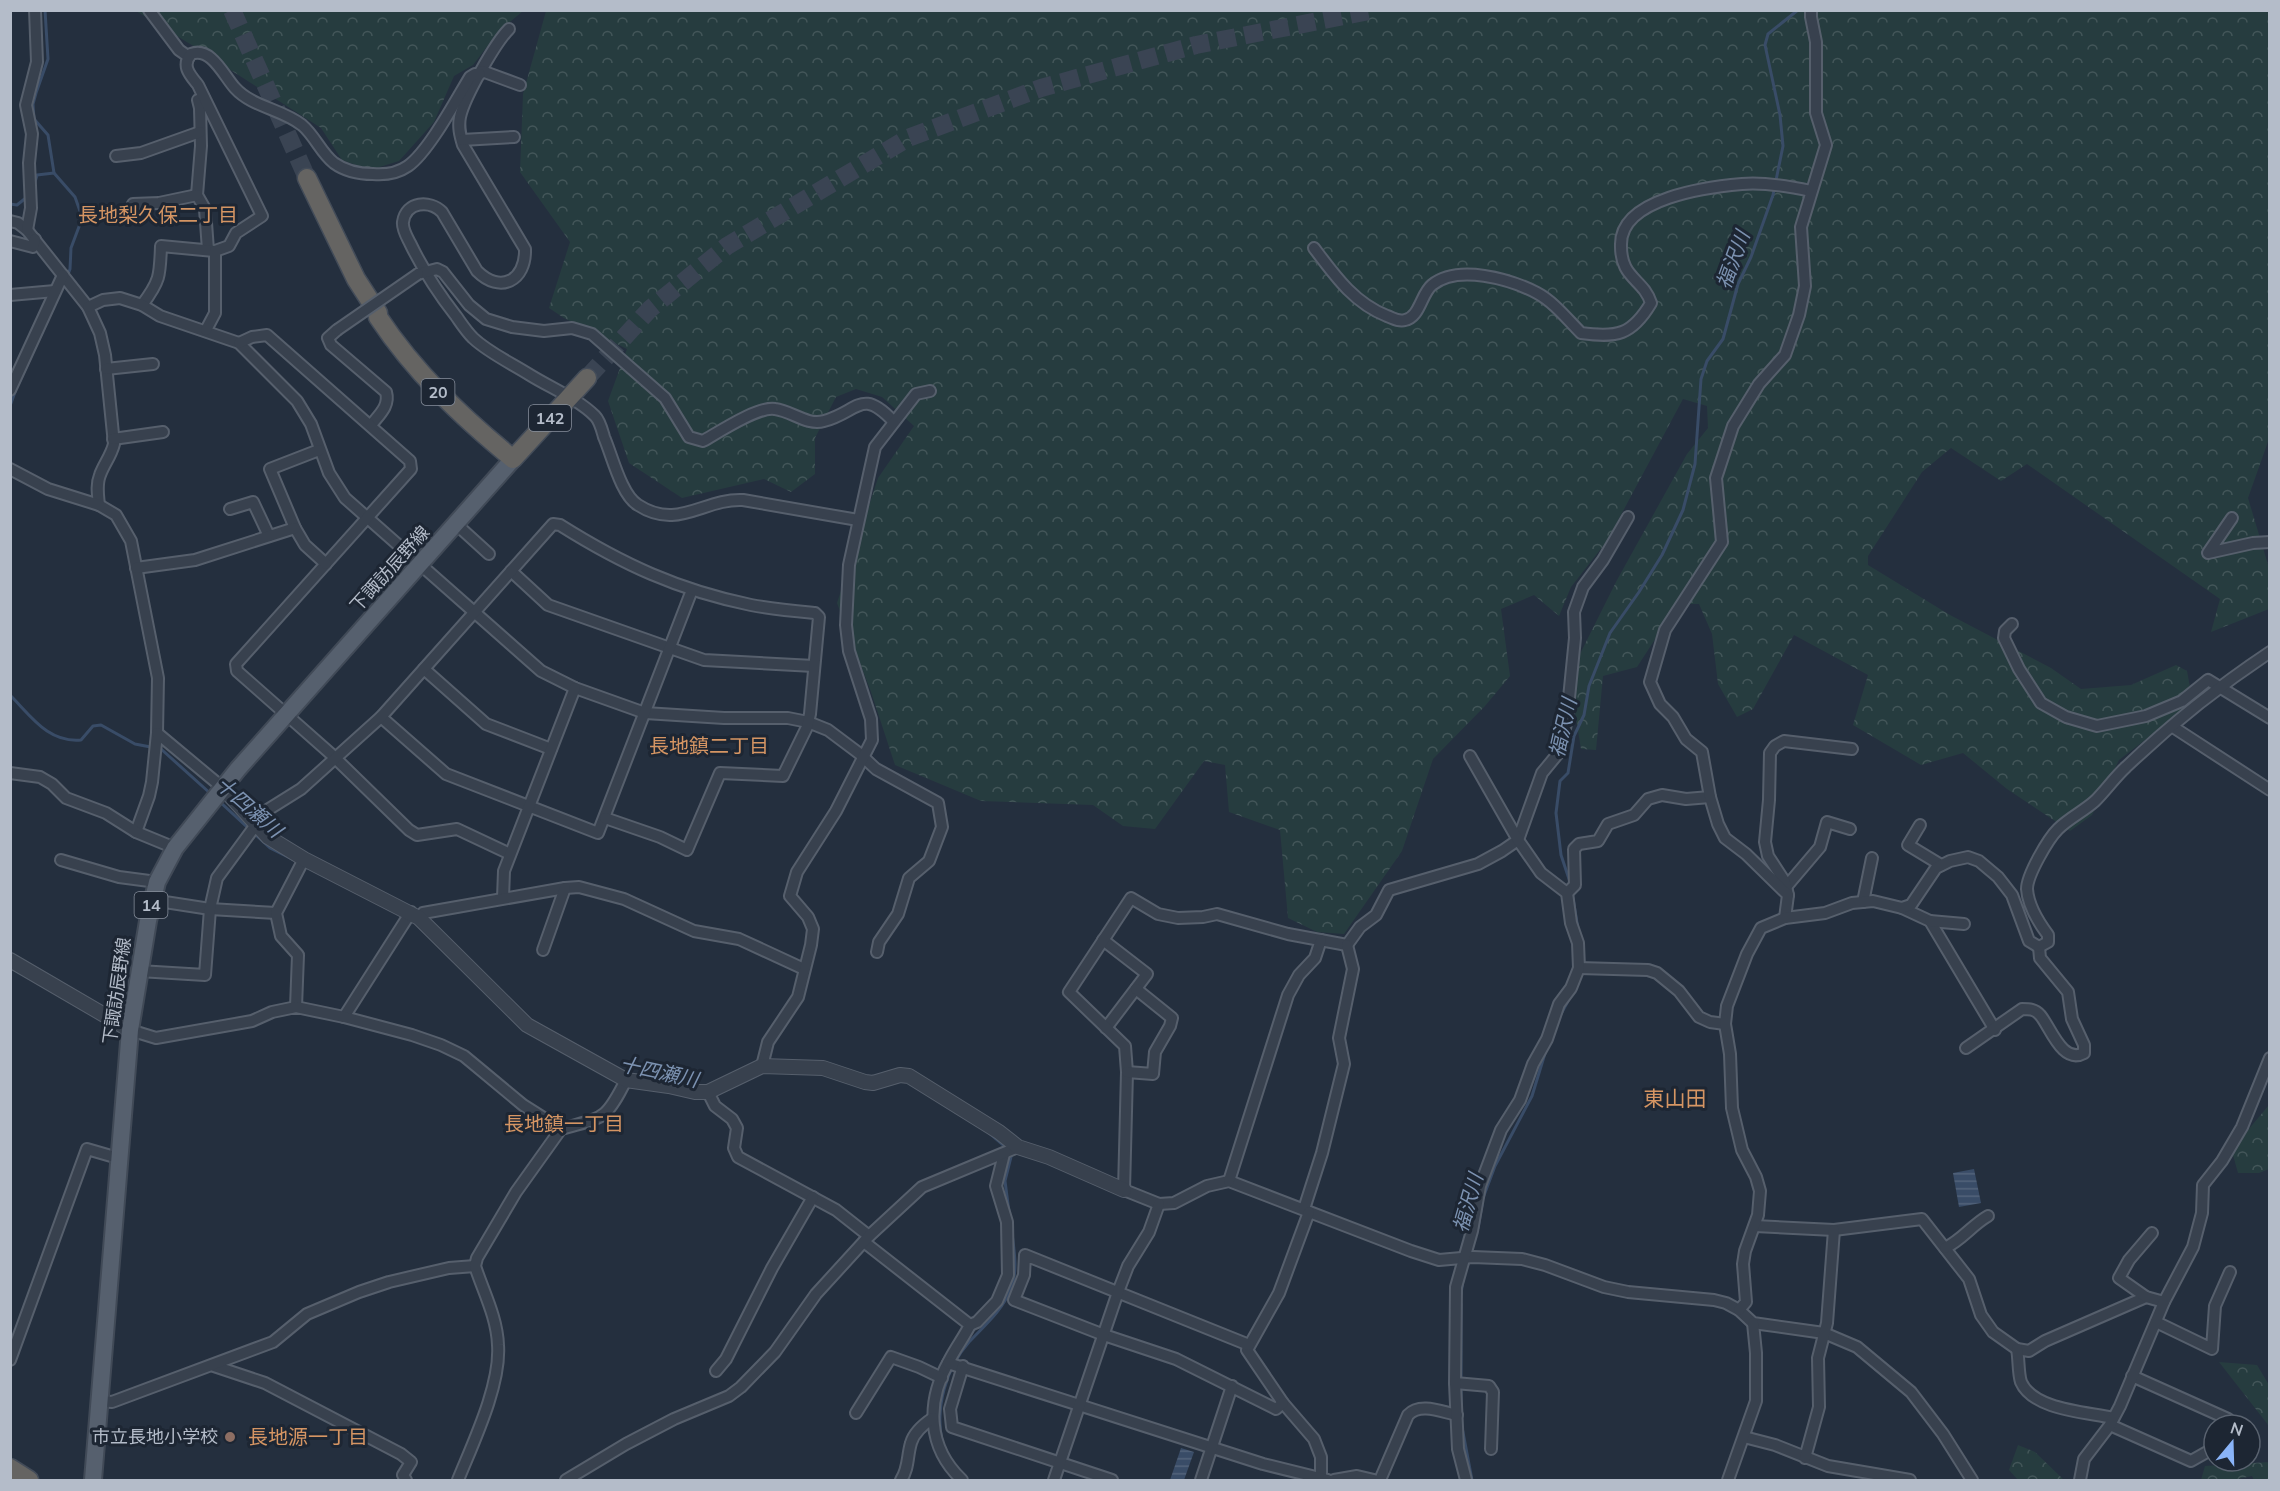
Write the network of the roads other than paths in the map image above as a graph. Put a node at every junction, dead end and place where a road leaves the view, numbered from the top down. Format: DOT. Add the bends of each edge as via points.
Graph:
graph roads {
  1 [pos="35,10"];
  2 [pos="149,10"];
  3 [pos="1811,10"];
  4 [pos="509,29"];
  5 [pos="189,57"];
  6 [pos="481,72"];
  7 [pos="520,85"];
  8 [pos="204,98"];
  9 [pos="200,132"];
  10 [pos="514,137"];
  11 [pos="462,140"];
  12 [pos="116,156"];
  13 [pos="307,178"];
  14 [pos="1807,190"];
  15 [pos="197,195"];
  16 [pos="133,204"];
  17 [pos="10,221"];
  18 [pos="27,230"];
  19 [pos="34,240"];
  20 [pos="10,242"];
  21 [pos="1314,248"];
  22 [pos="211,250"];
  23 [pos="421,273"];
  24 [pos="63,275"];
  25 [pos="55,291"];
  26 [pos="10,295"];
  27 [pos="142,305"];
  28 [pos="88,306"];
  29 [pos="206,330"];
  30 [pos="239,343"];
  31 [pos="153,364"];
  32 [pos="106,369"];
  33 [pos="587,378"];
  34 [pos="10,390"];
  35 [pos="930,392"];
  36 [pos="568,398"];
  37 [pos="893,421"];
  38 [pos="370,425"];
  39 [pos="163,432"];
  40 [pos="114,439"];
  41 [pos="319,450"];
  42 [pos="515,457"];
  43 [pos="10,469"];
  44 [pos="99,505"];
  45 [pos="230,509"];
  46 [pos="1628,517"];
  47 [pos="366,518"];
  48 [pos="2232,518"];
  49 [pos="858,520"];
  50 [pos="456,524"];
  51 [pos="296,528"];
  52 [pos="269,536"];
  53 [pos="2270,543"];
  54 [pos="489,554"];
  55 [pos="326,564"];
  56 [pos="420,565"];
  57 [pos="136,568"];
  58 [pos="511,571"];
  59 [pos="692,590"];
  60 [pos="473,613"];
  61 [pos="2012,624"];
  62 [pos="670,649"];
  63 [pos="2270,652"];
  64 [pos="814,666"];
  65 [pos="424,669"];
  66 [pos="2222,687"];
  67 [pos="575,688"];
  68 [pos="645,713"];
  69 [pos="287,714"];
  70 [pos="381,717"];
  71 [pos="2270,718"];
  72 [pos="808,722"];
  73 [pos="2173,727"];
  74 [pos="157,733"];
  75 [pos="551,749"];
  76 [pos="1852,749"];
  77 [pos="1470,756"];
  78 [pos="863,757"];
  79 [pos="334,758"];
  80 [pos="10,773"];
  81 [pos="223,788"];
  82 [pos="2270,790"];
  83 [pos="1710,797"];
  84 [pos="529,806"];
  85 [pos="604,818"];
  86 [pos="256,825"];
  87 [pos="1920,825"];
  88 [pos="1850,829"];
  89 [pos="136,832"];
  90 [pos="1518,840"];
  91 [pos="175,848"];
  92 [pos="510,854"];
  93 [pos="1872,858"];
  94 [pos="304,859"];
  95 [pos="61,860"];
  96 [pos="1941,865"];
  97 [pos="157,882"];
  98 [pos="565,888"];
  99 [pos="1787,891"];
  100 [pos="1567,893"];
  101 [pos="503,898"];
  102 [pos="152,900"];
  103 [pos="1863,902"];
  104 [pos="1902,908"];
  105 [pos="210,909"];
  106 [pos="276,913"];
  107 [pos="415,915"];
  108 [pos="1785,918"];
  109 [pos="1930,921"];
  110 [pos="1964,924"];
  111 [pos="1103,940"];
  112 [pos="1321,940"];
  113 [pos="1347,945"];
  114 [pos="2040,947"];
  115 [pos="543,950"];
  116 [pos="877,951"];
  117 [pos="10,960"];
  118 [pos="1579,968"];
  119 [pos="804,969"];
  120 [pos="139,971"];
  121 [pos="1136,989"];
  122 [pos="296,1007"];
  123 [pos="344,1017"];
  124 [pos="1725,1024"];
  125 [pos="1106,1028"];
  126 [pos="130,1030"];
  127 [pos="1995,1030"];
  128 [pos="1965,1048"];
  129 [pos="2270,1058"];
  130 [pos="762,1066"];
  131 [pos="1127,1072"];
  132 [pos="626,1080"];
  133 [pos="708,1092"];
  134 [pos="561,1129"];
  135 [pos="1018,1147"];
  136 [pos="1004,1154"];
  137 [pos="118,1158"];
  138 [pos="1229,1181"];
  139 [pos="1124,1190"];
  140 [pos="813,1197"];
  141 [pos="1159,1204"];
  142 [pos="1307,1211"];
  143 [pos="1988,1216"];
  144 [pos="1755,1226"];
  145 [pos="1834,1230"];
  146 [pos="2152,1233"];
  147 [pos="866,1239"];
  148 [pos="1945,1248"];
  149 [pos="1462,1258"];
  150 [pos="475,1266"];
  151 [pos="2230,1272"];
  152 [pos="1118,1292"];
  153 [pos="2146,1297"];
  154 [pos="1006,1299"];
  155 [pos="2164,1302"];
  156 [pos="1739,1310"];
  157 [pos="2156,1322"];
  158 [pos="1753,1323"];
  159 [pos="970,1325"];
  160 [pos="1824,1333"];
  161 [pos="1104,1335"];
  162 [pos="1249,1345"];
  163 [pos="2017,1349"];
  164 [pos="10,1360"];
  165 [pos="948,1363"];
  166 [pos="214,1366"];
  167 [pos="963,1366"];
  168 [pos="716,1371"];
  169 [pos="2132,1376"];
  170 [pos="942,1378"];
  171 [pos="1455,1383"];
  172 [pos="1232,1386"];
  173 [pos="99,1401"];
  174 [pos="1283,1403"];
  175 [pos="1080,1404"];
  176 [pos="856,1413"];
  177 [pos="2215,1413"];
  178 [pos="1458,1414"];
  179 [pos="933,1418"];
  180 [pos="2112,1422"];
  181 [pos="1744,1437"];
  182 [pos="1212,1447"];
  183 [pos="1491,1449"];
  184 [pos="2202,1455"];
  185 [pos="1805,1458"];
  186 [pos="1060,1463"];
  187 [pos="10,1468"];
  188 [pos="1323,1479"];
  189 [pos="29,1480"];
  190 [pos="93,1480"];
  191 [pos="406,1480"];
  192 [pos="458,1480"];
  193 [pos="566,1480"];
  194 [pos="901,1480"];
  195 [pos="962,1480"];
  196 [pos="1054,1480"];
  197 [pos="1112,1480"];
  198 [pos="1201,1480"];
  199 [pos="1334,1480"];
  200 [pos="1374,1480"];
  201 [pos="1380,1480"];
  202 [pos="1466,1480"];
  203 [pos="1728,1480"];
  204 [pos="1910,1480"];
  205 [pos="1972,1480"];
  206 [pos="2080,1480"];
  1 -- 18 [label="street" via="37,62 26,105 32,134"];
  2 -- 5 [label="street"];
  3 -- 14 [label="street" via="1816,42 1816,113 1826,146"];
  4 -- 6 [label="street"];
  5 -- 6 [label="street" via="195,53 211,58 239,92 304,127 327,157 345,170 366,174 388,174 407,166 424,149 470,77"];
  5 -- 8 [label="street" via="188,72"];
  6 -- 7 [label="street"];
  6 -- 11 [label="street" via="461,114"];
  8 -- 9 [label="street" via="198,100"];
  8 -- 22 [label="street" via="262,216 237,233 229,246"];
  9 -- 12 [label="street" via="141,153"];
  9 -- 15 [label="street"];
  10 -- 11 [label="street"];
  11 -- 23 [label="street" via="525,249 526,261 511,281 484,278 442,212 425,203 407,212 403,222"];
  13 -- 42 [label="highway, 20" via="351,270 378,313 459,404"];
  14 -- 21 [label="street" via="1744,183 1659,200 1637,214 1622,230 1622,261 1651,303 1640,322 1614,334 1581,333 1537,293 1470,274 1445,277 1431,285 1414,315 1400,321 1354,297"];
  14 -- 83 [label="street" via="1801,227 1805,286 1799,315 1785,355 1759,384 1733,426 1716,478 1722,542 1665,630 1650,682 1660,704 1686,739 1702,752"];
  15 -- 16 [label="street"];
  15 -- 22 [label="street" via="205,209"];
  17 -- 18 [label="street"];
  18 -- 19 [label="street"];
  19 -- 20 [label="street" via="33,247"];
  19 -- 24 [label="street"];
  22 -- 27 [label="street" via="161,246 157,285"];
  22 -- 29 [label="street" via="215,313"];
  23 -- 36 [label="street" via="472,337"];
  23 -- 37 [label="street" via="437,269 443,272 469,305 486,319 513,327 544,331 572,328 592,334 665,399 689,437 703,441 760,411 774,408 808,421 824,422 860,404 871,403"];
  23 -- 38 [label="street, bridge" via="328,338 331,345 386,392 386,408"];
  24 -- 25 [label="street"];
  24 -- 28 [label="street"];
  25 -- 26 [label="street"];
  25 -- 34 [label="street"];
  27 -- 28 [label="street" via="120,298"];
  27 -- 29 [label="street" via="160,316"];
  28 -- 32 [label="street" via="100,333"];
  29 -- 30 [label="street"];
  30 -- 38 [label="street" via="267,335"];
  30 -- 41 [label="street" via="297,401 311,424"];
  31 -- 32 [label="street"];
  32 -- 40 [label="street"];
  33 -- 36 [label="highway, 142"];
  35 -- 37 [label="street" via="915,394"];
  36 -- 42 [label="highway, 142"];
  36 -- 49 [label="street" via="598,419 626,494 637,505 676,516 731,499"];
  37 -- 49 [label="street" via="875,447"];
  38 -- 47 [label="street" via="410,462 411,469"];
  39 -- 40 [label="street"];
  40 -- 44 [label="street" via="112,454 100,475"];
  41 -- 47 [label="street" via="345,498"];
  41 -- 51 [label="street" via="270,469"];
  42 -- 50 [label="main road, 下諏訪辰野線 / 14"];
  43 -- 44 [label="street" via="48,489"];
  44 -- 57 [label="street" via="116,515 123,526 131,541"];
  45 -- 52 [label="street" via="253,502"];
  46 -- 90 [label="street" via="1582,587 1574,612 1575,638 1561,750 1542,773"];
  47 -- 55 [label="street"];
  47 -- 56 [label="street"];
  48 -- 53 [label="street" via="2208,553"];
  49 -- 78 [label="street" via="849,566 846,625 849,651 871,718 872,740"];
  50 -- 54 [label="street"];
  50 -- 56 [label="main road, 下諏訪辰野線 / 14"];
  51 -- 52 [label="street"];
  51 -- 55 [label="street" via="305,545"];
  52 -- 57 [label="street" via="195,560"];
  55 -- 69 [label="street" via="236,664 237,671"];
  56 -- 60 [label="street"];
  56 -- 69 [label="main road, 下諏訪辰野線 / 14"];
  57 -- 74 [label="street" via="158,678"];
  58 -- 59 [label="street" via="553,525 560,525 639,570"];
  58 -- 60 [label="street"];
  58 -- 62 [label="street" via="548,605"];
  59 -- 62 [label="street"];
  59 -- 64 [label="street" via="754,606 815,613 819,617"];
  60 -- 65 [label="street"];
  60 -- 67 [label="street" via="541,671"];
  61 -- 66 [label="street" via="2004,638 2042,703 2082,722 2097,726 2146,716 2182,701 2208,680"];
  62 -- 64 [label="street" via="704,660"];
  62 -- 68 [label="street"];
  63 -- 66 [label="street"];
  64 -- 72 [label="street"];
  65 -- 70 [label="street"];
  65 -- 75 [label="street" via="486,724"];
  66 -- 71 [label="street"];
  66 -- 73 [label="street"];
  67 -- 68 [label="street"];
  67 -- 75 [label="street"];
  68 -- 72 [label="street"];
  68 -- 85 [label="street"];
  69 -- 79 [label="street"];
  69 -- 81 [label="main road, 下諏訪辰野線 / 14"];
  70 -- 79 [label="street"];
  70 -- 84 [label="street" via="446,774"];
  72 -- 78 [label="street" via="828,730"];
  72 -- 85 [label="street" via="783,776 720,773 687,850"];
  73 -- 82 [label="street"];
  73 -- 114 [label="street" via="2124,769 2096,800 2058,829 2045,848 2027,889 2048,935 2048,942"];
  74 -- 81 [label="street"];
  74 -- 89 [label="street" via="149,796"];
  75 -- 84 [label="street"];
  76 -- 99 [label="street" via="1784,741 1770,753 1765,842"];
  77 -- 90 [label="street"];
  78 -- 116 [label="street" via="876,769 938,803 942,820 929,861 909,878 898,914"];
  78 -- 119 [label="street" via="836,811 797,872 790,896 813,929"];
  79 -- 86 [label="street" via="301,789 269,809"];
  79 -- 92 [label="street" via="417,835 457,829"];
  80 -- 89 [label="street" via="40,777 66,798 106,813"];
  81 -- 86 [label="street"];
  81 -- 91 [label="main road, 下諏訪辰野線 / 14"];
  83 -- 99 [label="street" via="1725,838"];
  83 -- 100 [label="street" via="1662,795 1648,799 1634,815 1608,824 1598,841 1579,844 1574,849 1575,885"];
  84 -- 85 [label="street" via="598,833"];
  84 -- 92 [label="street"];
  86 -- 94 [label="street" via="267,837"];
  86 -- 105 [label="street" via="217,878"];
  87 -- 96 [label="street" via="1908,844"];
  88 -- 99 [label="street" via="1827,822 1820,847"];
  89 -- 91 [label="street"];
  90 -- 100 [label="street" via="1540,873"];
  90 -- 113 [label="street" via="1478,864 1389,890 1376,915 1360,927"];
  91 -- 97 [label="main road, 下諏訪辰野線 / 14"];
  92 -- 101 [label="street" via="504,871"];
  93 -- 103 [label="street"];
  94 -- 106 [label="street"];
  94 -- 107 [label="street"];
  95 -- 97 [label="street" via="119,877"];
  96 -- 104 [label="street" via="1911,905"];
  96 -- 114 [label="street" via="1968,857 1979,861 2012,895 2029,941"];
  97 -- 102 [label="main road, 下諏訪辰野線 / 14"];
  98 -- 101 [label="street"];
  98 -- 115 [label="street"];
  98 -- 119 [label="street" via="579,887 624,898 694,931 739,939"];
  99 -- 108 [label="street"];
  100 -- 118 [label="street"];
  101 -- 107 [label="street"];
  102 -- 105 [label="street"];
  102 -- 120 [label="main road, 下諏訪辰野線 / 14"];
  103 -- 104 [label="street"];
  103 -- 108 [label="street" via="1825,914"];
  104 -- 109 [label="street"];
  105 -- 106 [label="street"];
  105 -- 120 [label="street" via="205,975"];
  106 -- 122 [label="street" via="281,936 298,955"];
  107 -- 123 [label="street"];
  107 -- 132 [label="street" via="527,1025"];
  108 -- 124 [label="street" via="1761,928 1727,1006"];
  109 -- 110 [label="street"];
  109 -- 127 [label="street"];
  111 -- 112 [label="street" via="1131,898 1158,914 1178,918 1217,914"];
  111 -- 121 [label="street" via="1147,974"];
  111 -- 125 [label="street" via="1069,992"];
  112 -- 113 [label="street"];
  112 -- 138 [label="street" via="1315,958 1288,995"];
  113 -- 142 [label="street" via="1353,969 1339,1038 1344,1064"];
  114 -- 127 [label="street" via="2040,958 2068,992 2084,1053 2074,1055 2064,1050 2040,1014 2032,1009 2022,1009"];
  117 -- 126 [label="street"];
  118 -- 124 [label="street" via="1657,973 1679,991 1699,1017"];
  118 -- 149 [label="street" via="1559,1004 1520,1100 1501,1130 1480,1186 1472,1231"];
  119 -- 130 [label="street" via="798,997 768,1042"];
  120 -- 126 [label="main road, 下諏訪辰野線 / 14"];
  121 -- 125 [label="street"];
  121 -- 131 [label="street" via="1172,1018 1155,1052 1153,1074"];
  122 -- 123 [label="street"];
  122 -- 126 [label="street" via="252,1021 156,1038"];
  123 -- 134 [label="street" via="412,1035 464,1056 523,1105"];
  124 -- 144 [label="street" via="1732,1108 1742,1150 1760,1191"];
  125 -- 131 [label="street" via="1125,1046"];
  126 -- 137 [label="main road, 下諏訪辰野線 / 14"];
  127 -- 128 [label="street"];
  129 -- 155 [label="street" via="2242,1127 2203,1185 2202,1213 2193,1247"];
  130 -- 133 [label="street"];
  130 -- 135 [label="street" via="823,1068 873,1083 900,1074 909,1076 999,1131"];
  131 -- 139 [label="street"];
  132 -- 133 [label="street"];
  132 -- 134 [label="street" via="604,1114 594,1121"];
  133 -- 140 [label="street" via="715,1106 737,1128 734,1148 738,1157"];
  134 -- 150 [label="street" via="516,1192"];
  135 -- 136 [label="street"];
  135 -- 139 [label="street"];
  136 -- 147 [label="street" via="922,1186"];
  136 -- 154 [label="street" via="996,1186 1007,1222"];
  137 -- 164 [label="street" via="87,1149"];
  137 -- 173 [label="main road, 下諏訪辰野線 / 14"];
  138 -- 141 [label="street" via="1207,1186 1174,1203"];
  138 -- 142 [label="street"];
  139 -- 141 [label="street"];
  140 -- 147 [label="street" via="836,1210"];
  140 -- 168 [label="street"];
  141 -- 152 [label="street"];
  142 -- 149 [label="street" via="1438,1260"];
  142 -- 162 [label="street" via="1279,1293"];
  143 -- 148 [label="street" via="1957,1243"];
  144 -- 145 [label="street"];
  144 -- 156 [label="street" via="1743,1263 1746,1302"];
  145 -- 148 [label="street" via="1922,1220"];
  145 -- 160 [label="street"];
  146 -- 153 [label="street" via="2119,1278"];
  147 -- 159 [label="street"];
  147 -- 193 [label="street" via="816,1294 775,1352 741,1387 626,1444"];
  148 -- 163 [label="street" via="1969,1279 1981,1315 1994,1332"];
  149 -- 156 [label="street" via="1522,1259 1604,1287 1714,1300"];
  149 -- 171 [label="street" via="1456,1287"];
  150 -- 166 [label="street" via="450,1268 359,1292 307,1314 273,1342"];
  150 -- 192 [label="street" via="499,1346 482,1420"];
  151 -- 157 [label="street" via="2215,1306 2212,1349"];
  152 -- 154 [label="street" via="1025,1255 1024,1275"];
  152 -- 161 [label="street"];
  152 -- 162 [label="street"];
  153 -- 155 [label="street"];
  153 -- 163 [label="street" via="2029,1351"];
  154 -- 159 [label="street"];
  154 -- 161 [label="street"];
  155 -- 157 [label="street"];
  156 -- 158 [label="street"];
  157 -- 169 [label="street"];
  158 -- 160 [label="street"];
  158 -- 181 [label="street" via="1756,1401"];
  159 -- 165 [label="street"];
  160 -- 185 [label="street" via="1818,1358 1819,1407"];
  160 -- 205 [label="street" via="1857,1347 1911,1392"];
  161 -- 172 [label="street" via="1176,1359"];
  161 -- 175 [label="street"];
  162 -- 174 [label="street" via="1246,1350"];
  163 -- 180 [label="street" via="2021,1382 2032,1396"];
  165 -- 167 [label="street"];
  165 -- 170 [label="street"];
  166 -- 173 [label="street" via="112,1402"];
  166 -- 191 [label="street" via="265,1383 402,1454 411,1462 404,1475"];
  167 -- 175 [label="street"];
  167 -- 186 [label="street" via="950,1409 952,1427"];
  169 -- 177 [label="street"];
  169 -- 180 [label="street"];
  170 -- 176 [label="street" via="891,1357"];
  170 -- 179 [label="street"];
  171 -- 178 [label="street"];
  171 -- 183 [label="street" via="1489,1386 1493,1392"];
  172 -- 174 [label="street" via="1276,1409"];
  172 -- 182 [label="street"];
  173 -- 190 [label="main road, 下諏訪辰野線 / 14"];
  174 -- 188 [label="street" via="1314,1439 1321,1456"];
  175 -- 182 [label="street"];
  175 -- 186 [label="street"];
  178 -- 201 [label="street" via="1424,1408 1412,1410"];
  178 -- 202 [label="street" via="1458,1449"];
  179 -- 194 [label="street" via="911,1442"];
  179 -- 195 [label="street" via="938,1449"];
  180 -- 184 [label="street" via="2191,1461"];
  180 -- 206 [label="street" via="2084,1459"];
  181 -- 185 [label="street"];
  181 -- 203 [label="street"];
  182 -- 188 [label="street"];
  182 -- 198 [label="street"];
  185 -- 204 [label="street" via="1850,1471"];
  186 -- 196 [label="street"];
  186 -- 197 [label="street"];
  187 -- 189 [label="highway"];
  199 -- 200 [label="street" via="1356,1476"];
}
